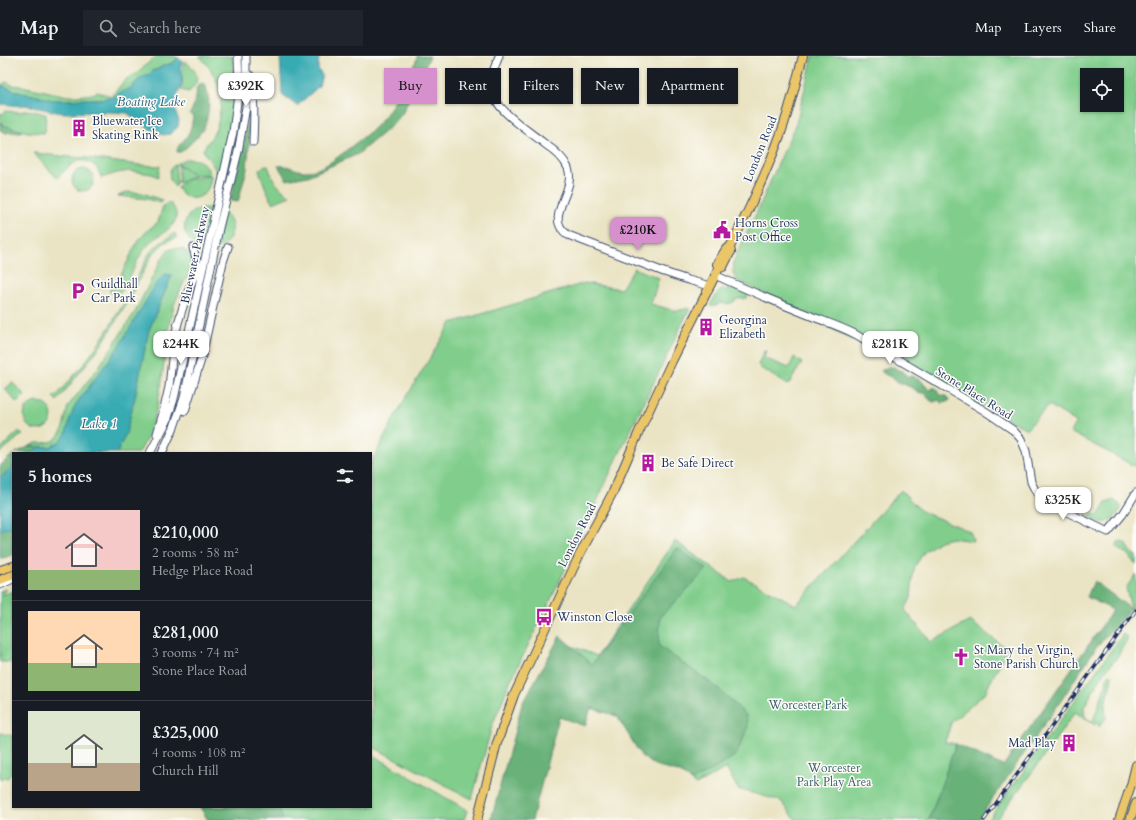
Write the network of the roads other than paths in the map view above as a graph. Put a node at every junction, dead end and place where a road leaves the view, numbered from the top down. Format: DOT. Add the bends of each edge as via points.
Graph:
graph roads {
  1 [pos="238,56"];
  2 [pos="499,56"];
  3 [pos="803,56"];
  4 [pos="247,58"];
  5 [pos="253,142"];
  6 [pos="228,247"];
  7 [pos="193,248"];
  8 [pos="717,272"];
  9 [pos="204,281"];
  10 [pos="710,286"];
  11 [pos="150,452"];
  12 [pos="151,452"];
  13 [pos="163,452"];
  14 [pos="164,452"];
  15 [pos="1136,493"];
  16 [pos="12,565"];
  17 [pos="12,565"];
  18 [pos="0,567"];
  19 [pos="0,570"];
  20 [pos="12,575"];
  21 [pos="12,579"];
  22 [pos="0,580"];
  23 [pos="0,585"];
  24 [pos="1136,765"];
  25 [pos="1136,803"];
  26 [pos="477,820"];
  27 [pos="1119,820"];
  28 [pos="1130,820"];
  1 -- 9 [label="street, Bluewater Parkway" via="238,100 212,226"];
  2 -- 10 [label="street" via="491,82 494,99 501,108 553,150 568,168 570,178 559,209 558,225 561,230 669,274"];
  3 -- 8 [label="main road, London Road" via="782,132 746,215 730,247 717,264"];
  4 -- 5 [label="street" via="253,88"];
  4 -- 9 [label="street, Bluewater Parkway" via="246,107 238,152"];
  6 -- 14 [label="street" via="190,396 178,428"];
  7 -- 11 [label="street" via="197,262 196,270 178,323 169,387"];
  8 -- 10 [label="main road, London Road"];
  8 -- 15 [label="street, Stone Place Road" via="755,293 844,328 989,413 1014,431 1021,440 1034,489 1069,513 1108,532"];
  9 -- 12 [label="street, Bluewater Parkway" via="172,406"];
  9 -- 13 [label="street, Bluewater Parkway" via="184,398"];
  10 -- 26 [label="main road, London Road" via="672,360 613,492 580,554 514,695 497,742"];
  16 -- 18 [label="street"];
  17 -- 19 [label="main road"];
  20 -- 22 [label="main road"];
  21 -- 23 [label="street"];
  24 -- 27 [label="main road"];
  25 -- 28 [label="main road"];
}
